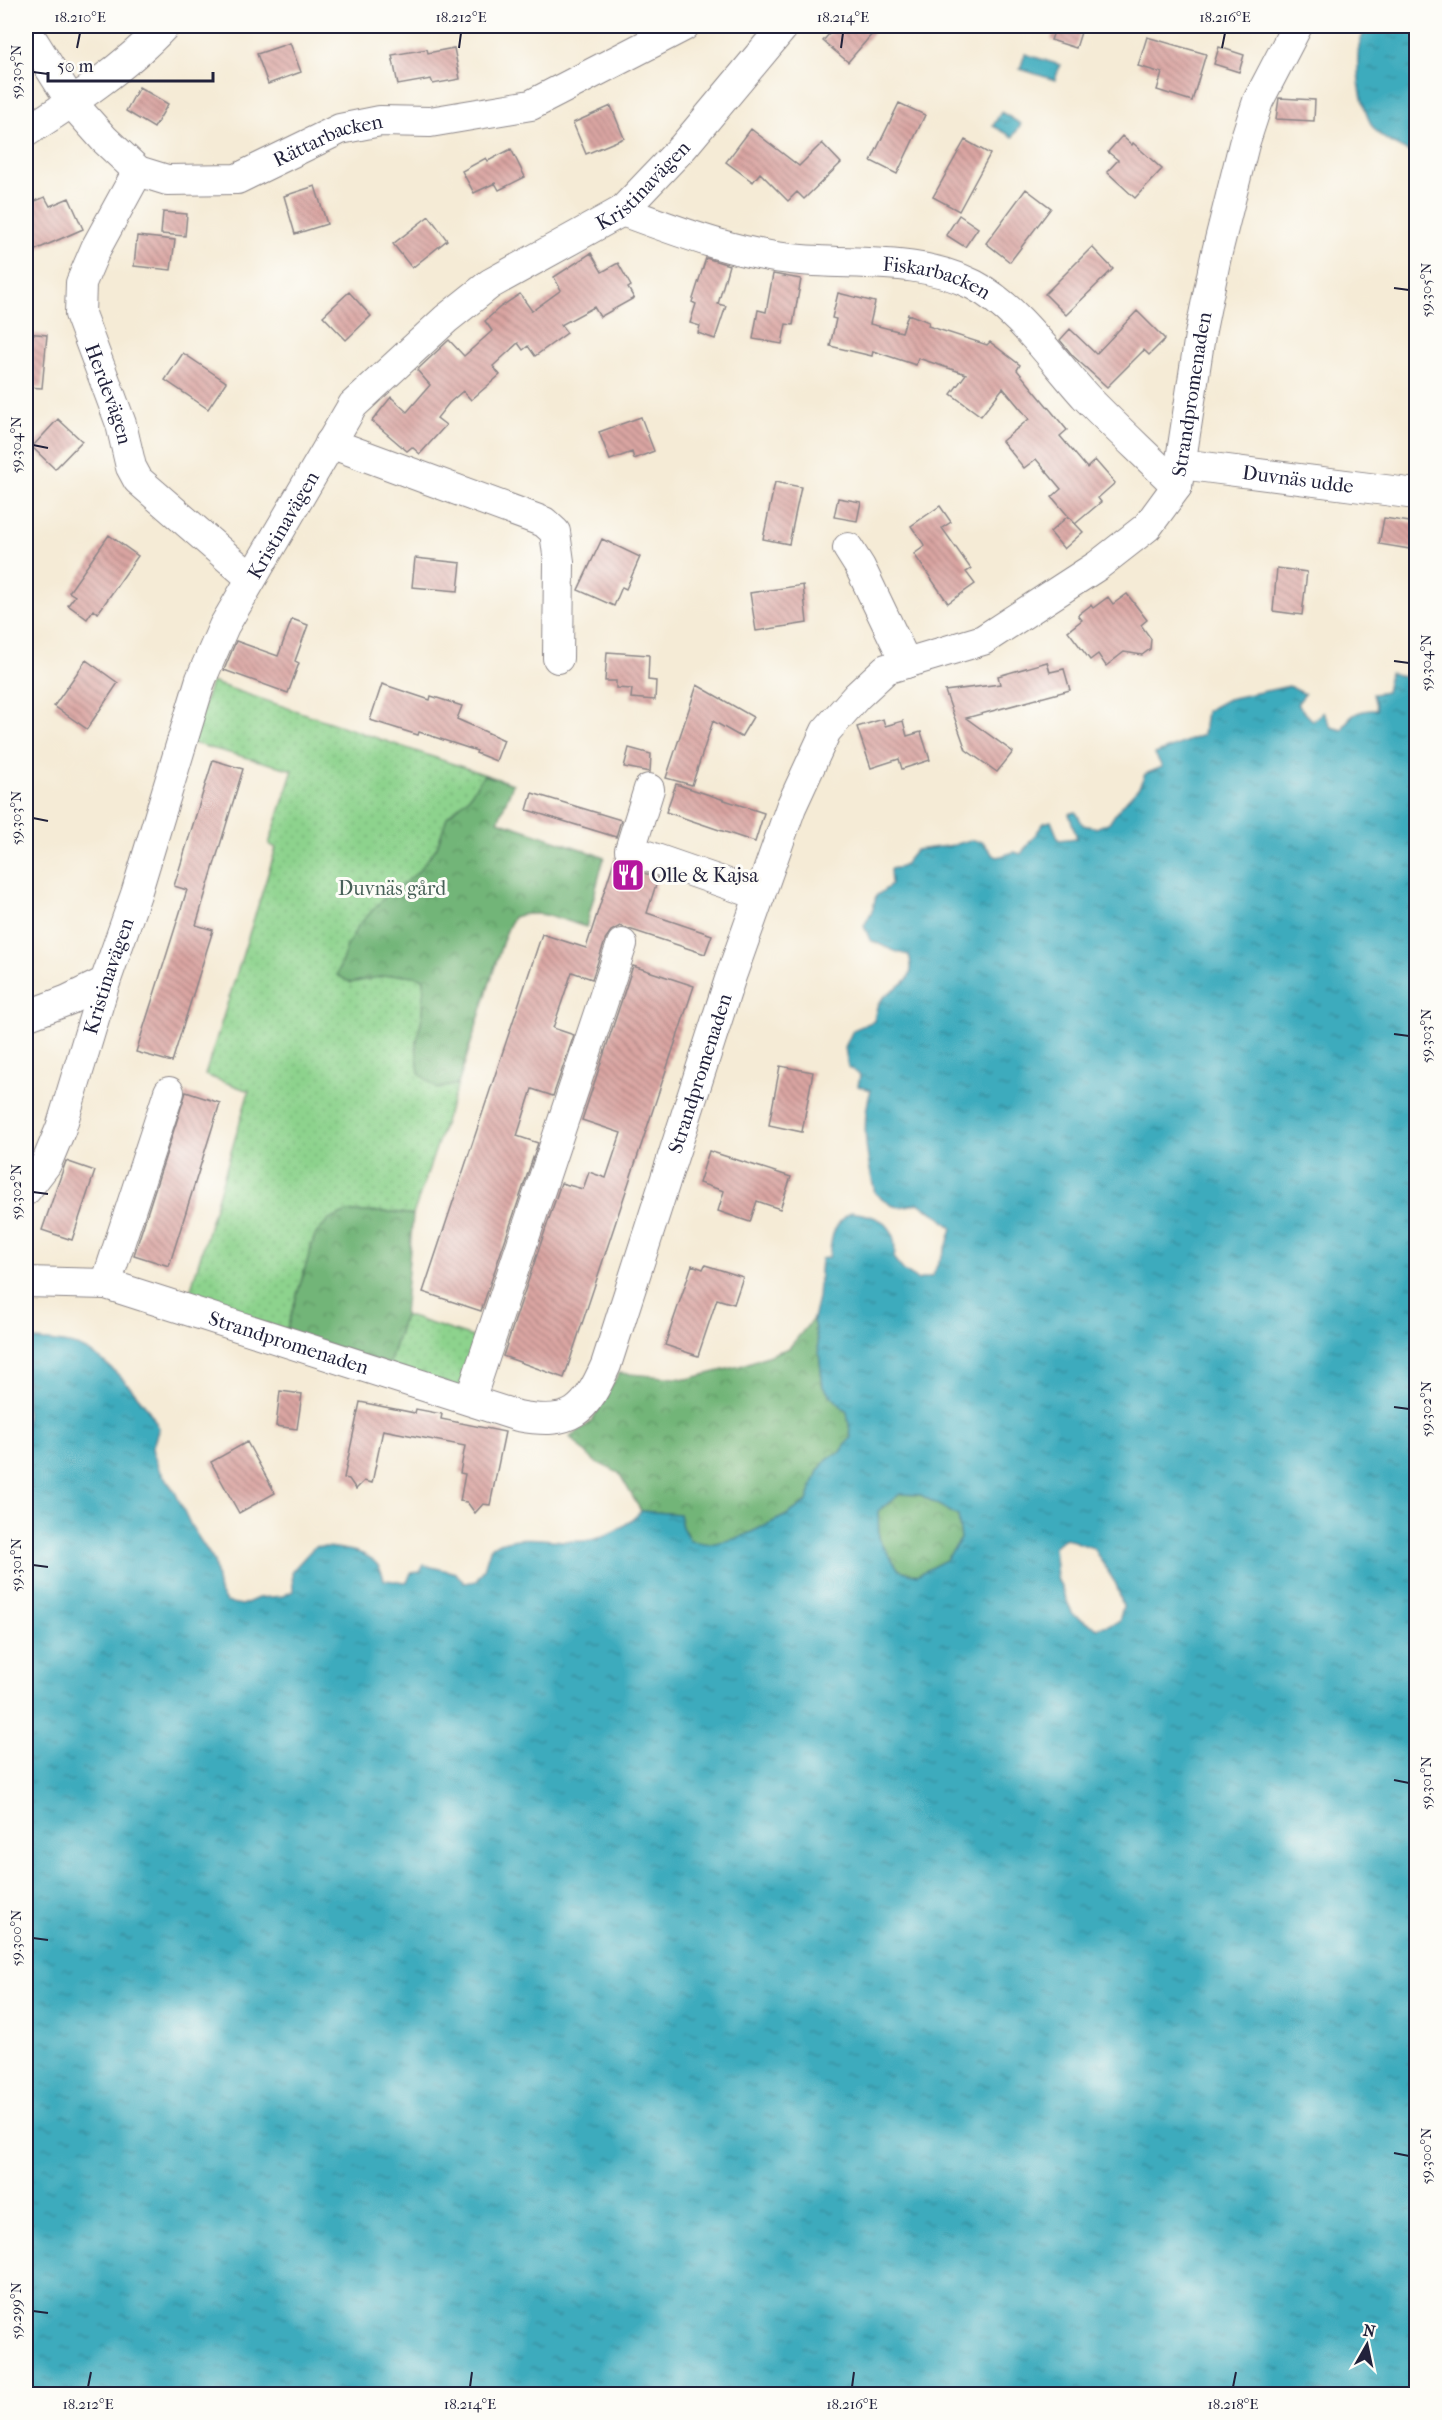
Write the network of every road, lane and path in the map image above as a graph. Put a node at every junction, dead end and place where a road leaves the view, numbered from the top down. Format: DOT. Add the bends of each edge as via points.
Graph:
graph roads {
  1 [pos="164,26"];
  2 [pos="684,26"];
  3 [pos="784,26"];
  4 [pos="1297,26"];
  5 [pos="26,30"];
  6 [pos="72,102"];
  7 [pos="26,132"];
  8 [pos="138,171"];
  9 [pos="622,211"];
  10 [pos="330,443"];
  11 [pos="1179,475"];
  12 [pos="1416,494"];
  13 [pos="848,548"];
  14 [pos="251,578"];
  15 [pos="558,658"];
  16 [pos="906,663"];
  17 [pos="650,789"];
  18 [pos="760,895"];
  19 [pos="622,944"];
  20 [pos="105,982"];
  21 [pos="26,1016"];
  22 [pos="169,1092"];
  23 [pos="26,1190"];
  24 [pos="26,1282"];
  25 [pos="106,1284"];
  26 [pos="470,1400"];
  1 -- 6 [label="street"];
  2 -- 8 [label="street, Rättarbacken" via="531,105 430,122 380,121 340,129 237,179 167,180"];
  3 -- 9 [label="street, Kristinavägen" via="683,147"];
  4 -- 11 [label="street, Strandpromenaden" via="1258,101 1244,144 1205,312"];
  5 -- 6 [label="street, Rättarbacken"];
  6 -- 7 [label="street"];
  6 -- 8 [label="street, Rättarbacken"];
  8 -- 14 [label="street, Herdevägen" via="81,283 80,314 138,480"];
  9 -- 10 [label="street, Kristinavägen" via="490,284 353,405"];
  9 -- 11 [label="street, Fiskarbacken" via="714,244 756,254 793,260 901,265 974,285 1010,311 1087,397"];
  10 -- 14 [label="street, Kristinavägen"];
  10 -- 15 [label="street" via="544,522 555,532 559,562"];
  11 -- 12 [label="street, Duvnäs udde"];
  11 -- 16 [label="street, Strandpromenaden" via="1147,526 1096,566 983,640"];
  13 -- 16 [label="street"];
  14 -- 20 [label="street, Kristinavägen" via="201,679"];
  16 -- 18 [label="street, Strandpromenaden" via="886,669 826,731 791,807"];
  17 -- 18 [label="street" via="630,850"];
  18 -- 26 [label="street, Strandpromenaden" via="606,1365 593,1394 582,1408 554,1419 518,1416"];
  19 -- 26 [label="street"];
  20 -- 21 [label="street"];
  20 -- 23 [label="street, Kristinavägen" via="61,1128 46,1164"];
  22 -- 25 [label="street"];
  24 -- 25 [label="street, Strandpromenaden"];
  25 -- 26 [label="street, Strandpromenaden"];
}
